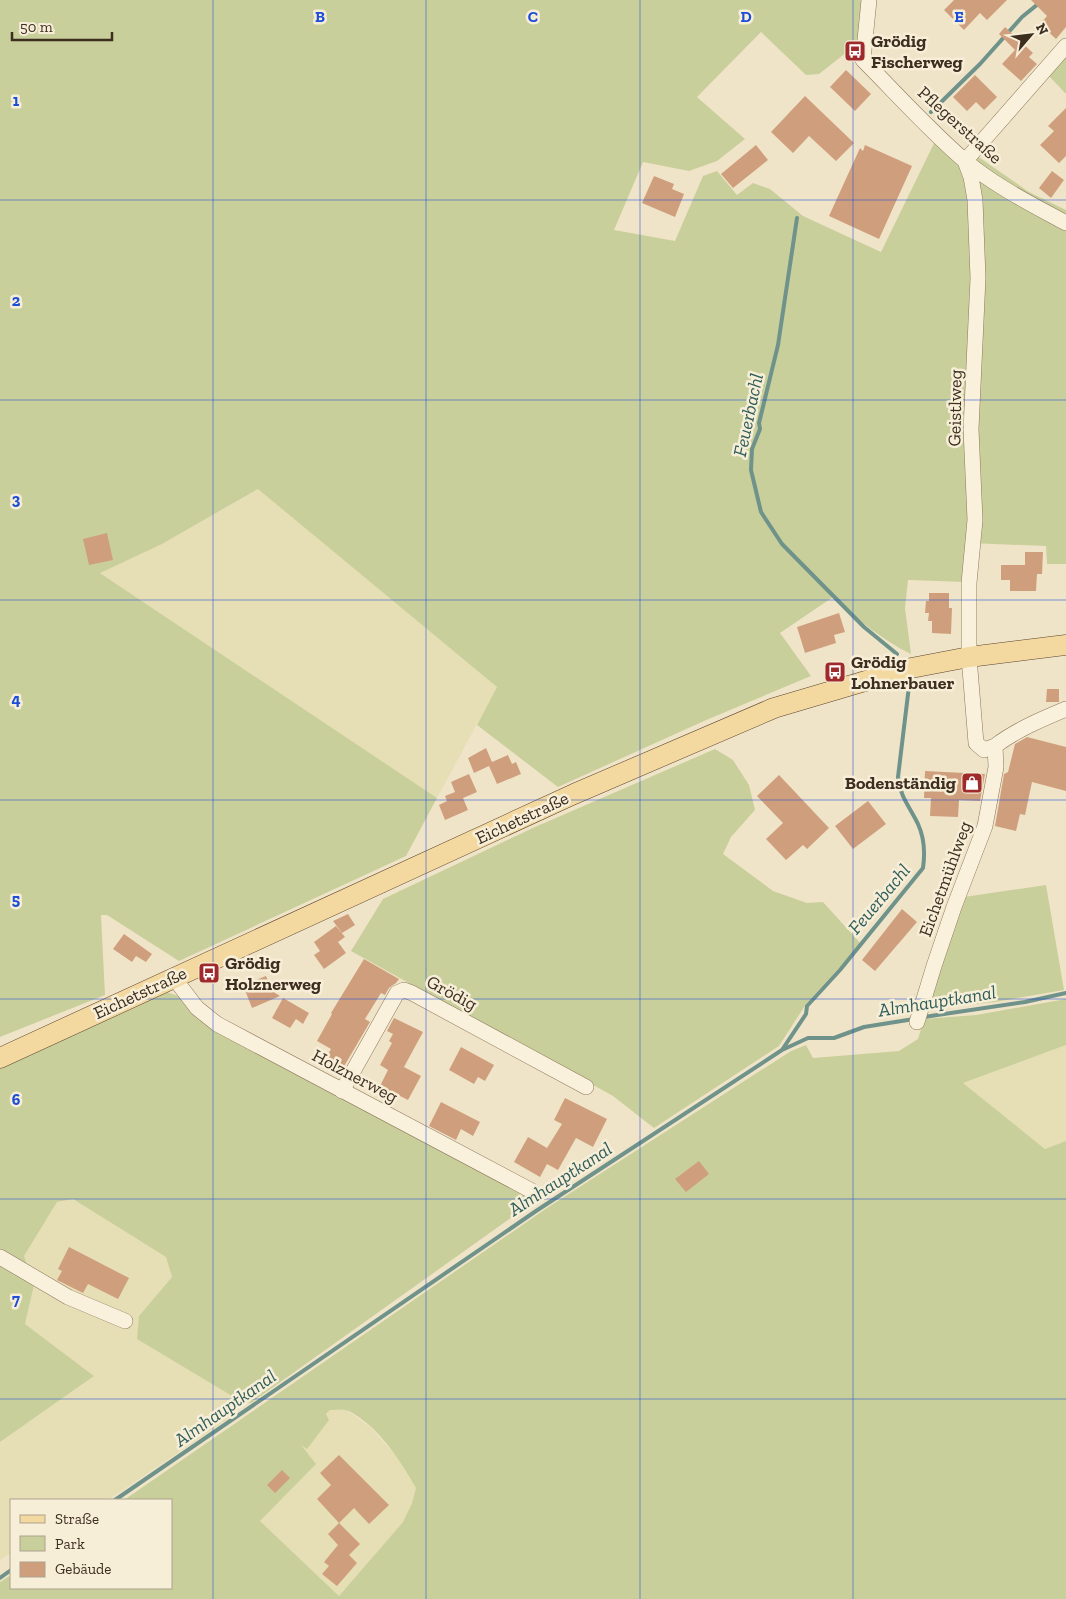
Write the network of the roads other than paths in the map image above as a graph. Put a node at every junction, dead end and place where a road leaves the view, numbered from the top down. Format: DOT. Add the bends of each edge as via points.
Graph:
graph roads {
  1 [pos="869,0"];
  2 [pos="1066,46"];
  3 [pos="965,161"];
  4 [pos="1066,223"];
  5 [pos="1066,645"];
  6 [pos="969,657"];
  7 [pos="1066,709"];
  8 [pos="995,746"];
  9 [pos="174,978"];
  10 [pos="919,1016"];
  11 [pos="0,1058"];
  12 [pos="586,1087"];
  13 [pos="342,1090"];
  14 [pos="532,1191"];
  15 [pos="0,1257"];
  16 [pos="126,1321"];
  1 -- 3 [label="street, Pflegerstraße" via="863,60"];
  2 -- 3 [label="street"];
  3 -- 4 [label="street, Pflegerstraße" via="1017,196"];
  3 -- 6 [label="street, Geistlweg" via="975,200 978,278 972,429 975,520 969,583"];
  5 -- 6 [label="main road, Eichetstraße"];
  6 -- 8 [label="street" via="976,743 984,750"];
  6 -- 9 [label="main road, Eichetstraße" via="906,669 774,708 640,765"];
  7 -- 8 [label="street" via="1004,738"];
  8 -- 10 [label="street, Eichetmühlweg" via="996,767 985,826"];
  9 -- 11 [label="main road, Eichetstraße"];
  9 -- 13 [label="street, Holznerweg" via="197,1008 217,1024"];
  12 -- 13 [label="street, Grödig" via="404,990 397,993"];
  13 -- 14 [label="street, Holznerweg"];
  15 -- 16 [label="street" via="68,1297"];
}
